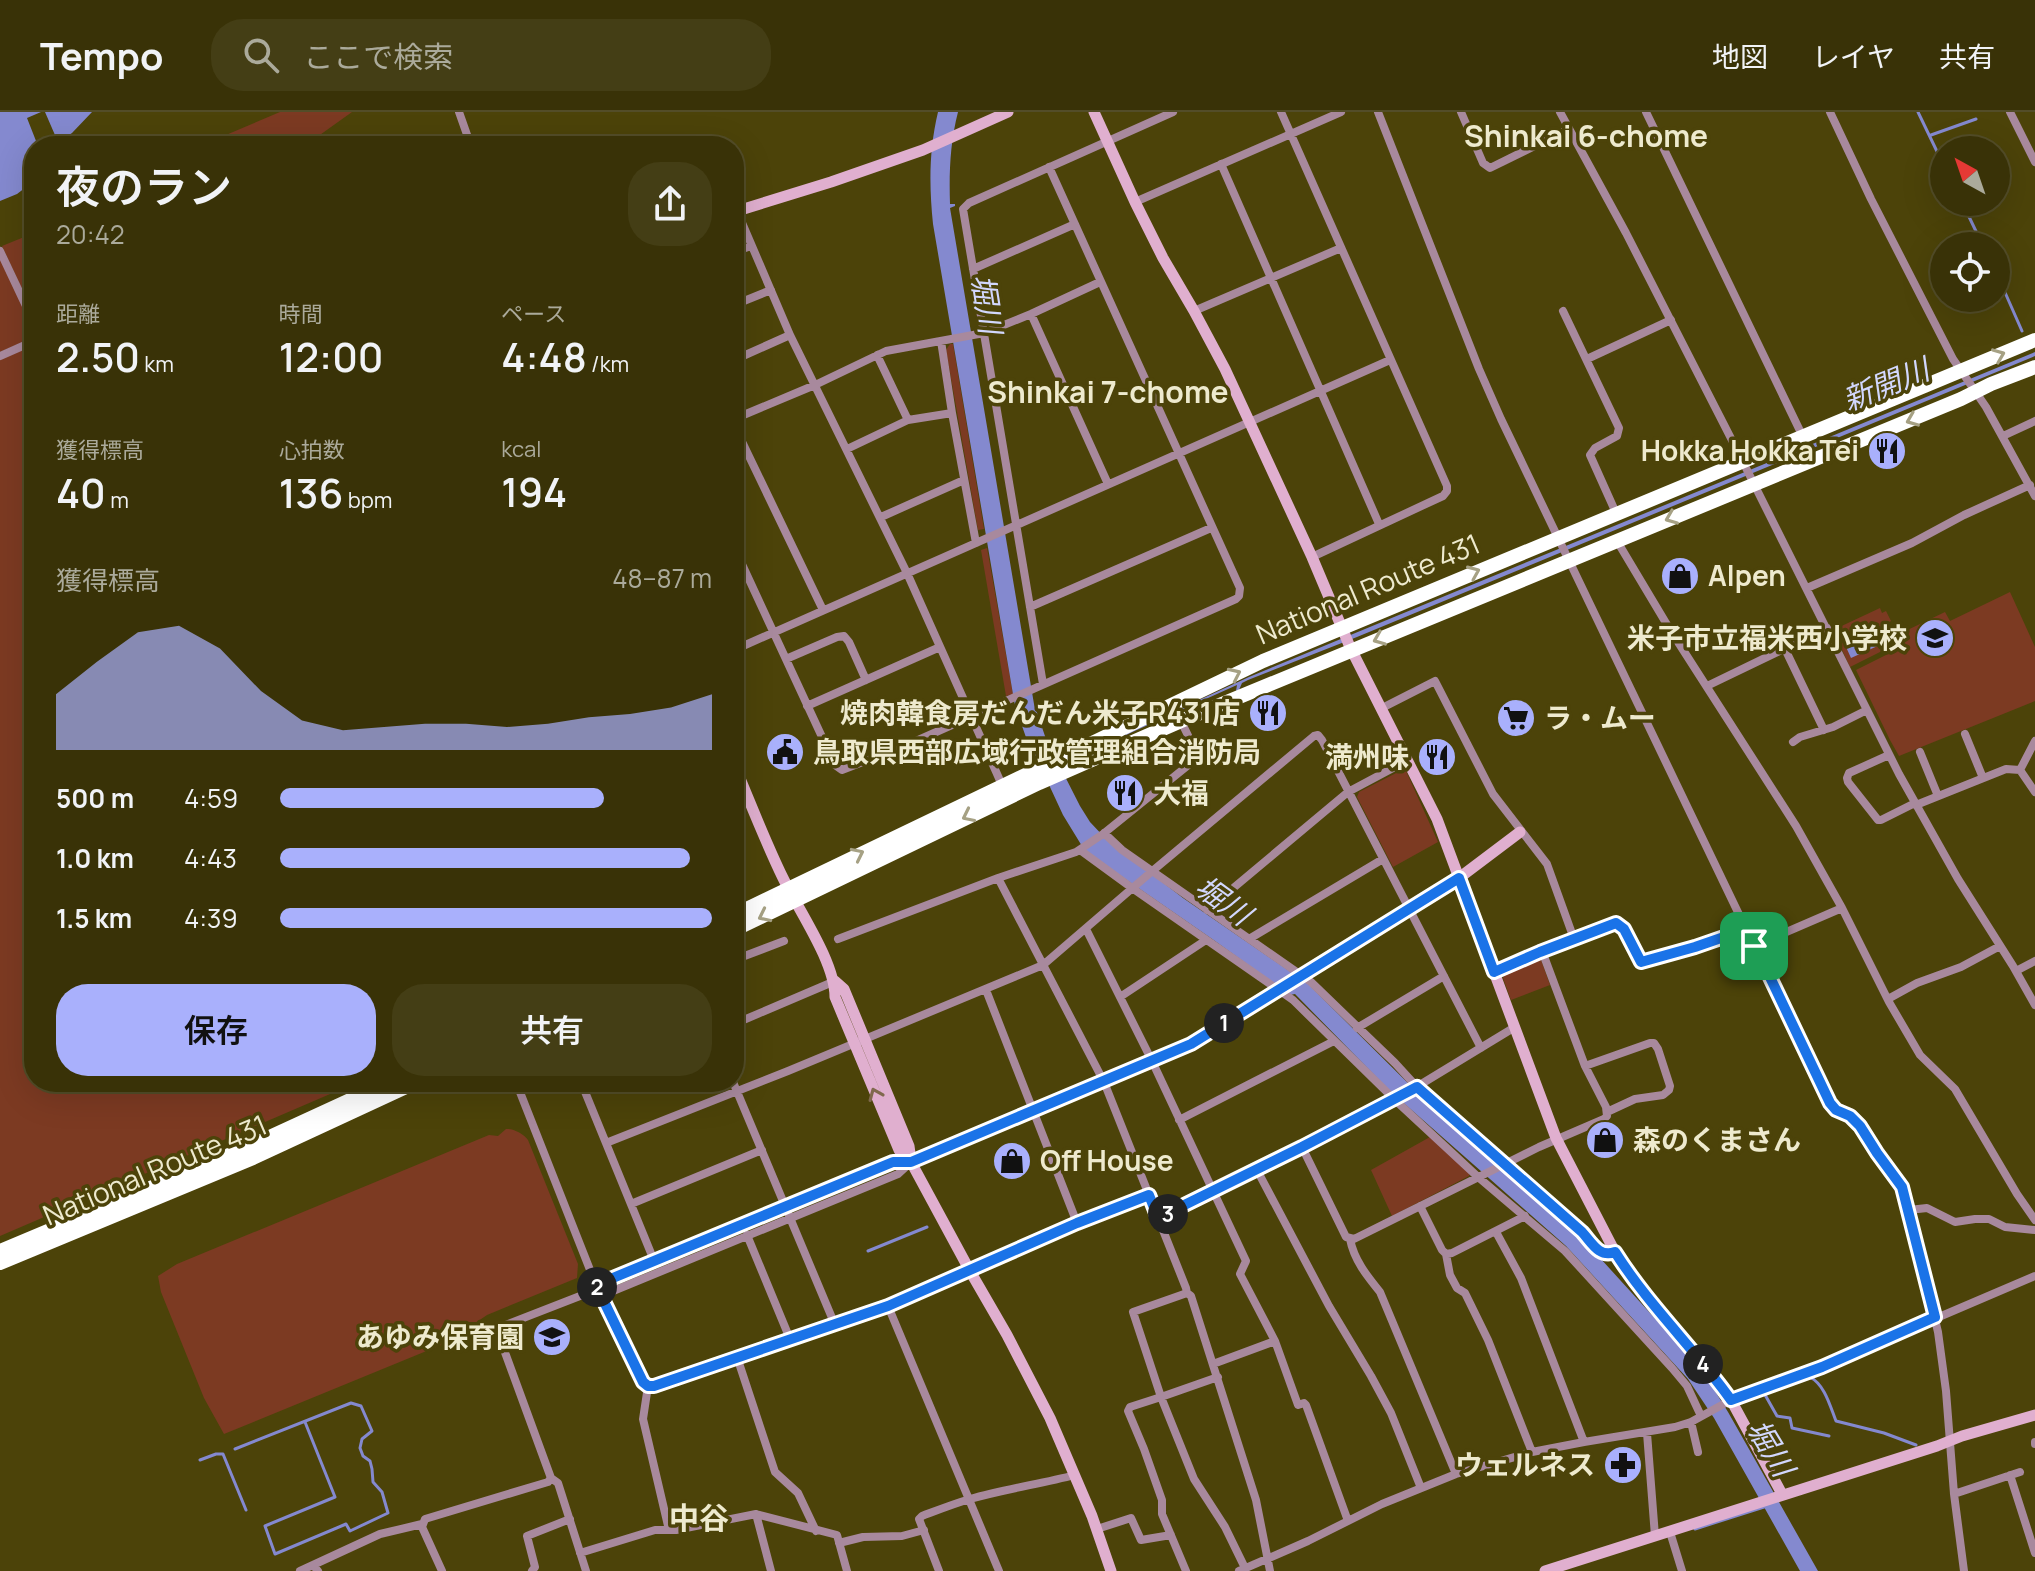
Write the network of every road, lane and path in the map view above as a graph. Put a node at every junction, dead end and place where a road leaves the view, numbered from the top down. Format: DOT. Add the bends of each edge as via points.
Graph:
graph roads {
  1 [pos="459,112"];
  2 [pos="1008,112"];
  3 [pos="1094,112"];
  4 [pos="1173,112"];
  5 [pos="1281,112"];
  6 [pos="1341,112"];
  7 [pos="1378,112"];
  8 [pos="1461,112"];
  9 [pos="1560,112"];
  10 [pos="1646,112"];
  11 [pos="1830,112"];
  12 [pos="2010,112"];
  13 [pos="1569,129"];
  14 [pos="1291,134"];
  15 [pos="467,136"];
  16 [pos="1108,141"];
  17 [pos="2035,162"];
  18 [pos="1221,164"];
  19 [pos="1049,167"];
  20 [pos="1135,202"];
  21 [pos="744,209"];
  22 [pos="1075,224"];
  23 [pos="744,230"];
  24 [pos="751,246"];
  25 [pos="744,248"];
  26 [pos="1341,248"];
  27 [pos="0,251"];
  28 [pos="973,269"];
  29 [pos="1270,278"];
  30 [pos="1100,282"];
  31 [pos="771,290"];
  32 [pos="744,301"];
  33 [pos="24,302"];
  34 [pos="1194,311"];
  35 [pos="1563,311"];
  36 [pos="1031,314"];
  37 [pos="1671,320"];
  38 [pos="984,333"];
  39 [pos="790,335"];
  40 [pos="2035,340"];
  41 [pos="941,341"];
  42 [pos="24,345"];
  43 [pos="877,355"];
  44 [pos="0,356"];
  45 [pos="744,356"];
  46 [pos="1587,359"];
  47 [pos="1390,360"];
  48 [pos="2035,367"];
  49 [pos="1962,373"];
  50 [pos="815,385"];
  51 [pos="1321,390"];
  52 [pos="1975,391"];
  53 [pos="952,413"];
  54 [pos="744,416"];
  55 [pos="908,420"];
  56 [pos="2035,421"];
  57 [pos="1250,422"];
  58 [pos="2003,436"];
  59 [pos="1803,437"];
  60 [pos="744,441"];
  61 [pos="847,449"];
  62 [pos="1179,453"];
  63 [pos="1744,463"];
  64 [pos="964,480"];
  65 [pos="1754,483"];
  66 [pos="1108,484"];
  67 [pos="2030,485"];
  68 [pos="2035,496"];
  69 [pos="1616,513"];
  70 [pos="881,517"];
  71 [pos="1379,524"];
  72 [pos="1012,528"];
  73 [pos="1211,528"];
  74 [pos="1558,539"];
  75 [pos="1617,541"];
  76 [pos="978,542"];
  77 [pos="1312,557"];
  78 [pos="1567,559"];
  79 [pos="744,568"];
  80 [pos="907,573"];
  81 [pos="1807,588"];
  82 [pos="1030,607"];
  83 [pos="823,610"];
  84 [pos="1827,628"];
  85 [pos="1342,629"];
  86 [pos="774,633"];
  87 [pos="744,646"];
  88 [pos="940,647"];
  89 [pos="1351,649"];
  90 [pos="1785,649"];
  91 [pos="786,659"];
  92 [pos="866,680"];
  93 [pos="1040,686"];
  94 [pos="1707,686"];
  95 [pos="807,706"];
  96 [pos="1382,708"];
  97 [pos="1867,710"];
  98 [pos="970,718"];
  99 [pos="1181,721"];
  100 [pos="1824,730"];
  101 [pos="1965,734"];
  102 [pos="2035,741"];
  103 [pos="1793,742"];
  104 [pos="1920,752"];
  105 [pos="1889,755"];
  106 [pos="1408,760"];
  107 [pos="1067,762"];
  108 [pos="2020,770"];
  109 [pos="1036,777"];
  110 [pos="1983,778"];
  111 [pos="1002,785"];
  112 [pos="744,787"];
  113 [pos="1348,792"];
  114 [pos="2035,792"];
  115 [pos="1938,796"];
  116 [pos="1916,804"];
  117 [pos="1520,832"];
  118 [pos="1104,834"];
  119 [pos="1081,849"];
  120 [pos="1383,859"];
  121 [pos="1152,871"];
  122 [pos="998,878"];
  123 [pos="1459,878"];
  124 [pos="1132,888"];
  125 [pos="791,894"];
  126 [pos="1842,908"];
  127 [pos="1409,909"];
  128 [pos="1207,910"];
  129 [pos="744,911"];
  130 [pos="744,924"];
  131 [pos="1086,929"];
  132 [pos="1747,929"];
  133 [pos="838,939"];
  134 [pos="1249,939"];
  135 [pos="1574,939"];
  136 [pos="1206,940"];
  137 [pos="784,941"];
  138 [pos="1754,946"];
  139 [pos="2000,946"];
  140 [pos="1542,951"];
  141 [pos="744,956"];
  142 [pos="2035,961"];
  143 [pos="1043,965"];
  144 [pos="2016,971"];
  145 [pos="1494,972"];
  146 [pos="1303,976"];
  147 [pos="1444,976"];
  148 [pos="835,981"];
  149 [pos="986,990"];
  150 [pos="1277,991"];
  151 [pos="1120,997"];
  152 [pos="1888,999"];
  153 [pos="2035,1005"];
  154 [pos="744,1020"];
  155 [pos="1515,1027"];
  156 [pos="1357,1028"];
  157 [pos="860,1041"];
  158 [pos="1334,1041"];
  159 [pos="1481,1048"];
  160 [pos="1152,1061"];
  161 [pos="1585,1066"];
  162 [pos="1104,1082"];
  163 [pos="1417,1087"];
  164 [pos="744,1089"];
  165 [pos="367,1092"];
  166 [pos="395,1092"];
  167 [pos="520,1092"];
  168 [pos="587,1092"];
  169 [pos="737,1092"];
  170 [pos="1395,1100"];
  171 [pos="1033,1111"];
  172 [pos="1607,1112"];
  173 [pos="1179,1120"];
  174 [pos="1556,1138"];
  175 [pos="606,1143"];
  176 [pos="1302,1147"];
  177 [pos="762,1150"];
  178 [pos="911,1162"];
  179 [pos="1500,1166"];
  180 [pos="1257,1170"];
  181 [pos="1480,1176"];
  182 [pos="1213,1192"];
  183 [pos="1149,1195"];
  184 [pos="631,1204"];
  185 [pos="786,1206"];
  186 [pos="1420,1206"];
  187 [pos="1909,1210"];
  188 [pos="1525,1216"];
  189 [pos="791,1217"];
  190 [pos="1158,1218"];
  191 [pos="2035,1220"];
  192 [pos="1077,1223"];
  193 [pos="2035,1230"];
  194 [pos="1496,1232"];
  195 [pos="747,1235"];
  196 [pos="1350,1239"];
  197 [pos="0,1251"];
  198 [pos="1615,1252"];
  199 [pos="1446,1254"];
  200 [pos="654,1261"];
  201 [pos="0,1263"];
  202 [pos="658,1271"];
  203 [pos="970,1271"];
  204 [pos="2035,1276"];
  205 [pos="598,1290"];
  206 [pos="1187,1293"];
  207 [pos="888,1306"];
  208 [pos="1935,1317"];
  209 [pos="835,1325"];
  210 [pos="790,1339"];
  211 [pos="1275,1341"];
  212 [pos="737,1357"];
  213 [pos="1213,1364"];
  214 [pos="1218,1377"];
  215 [pos="648,1386"];
  216 [pos="1161,1397"];
  217 [pos="1731,1400"];
  218 [pos="2035,1415"];
  219 [pos="1702,1416"];
  220 [pos="1691,1422"];
  221 [pos="1647,1433"];
  222 [pos="1949,1441"];
  223 [pos="1584,1442"];
  224 [pos="1532,1452"];
  225 [pos="1698,1452"];
  226 [pos="2020,1472"];
  227 [pos="1456,1474"];
  228 [pos="1075,1475"];
  229 [pos="2010,1475"];
  230 [pos="551,1478"];
  231 [pos="1421,1488"];
  232 [pos="1954,1494"];
  233 [pos="1780,1495"];
  234 [pos="968,1500"];
  235 [pos="756,1514"];
  236 [pos="570,1519"];
  237 [pos="1348,1521"];
  238 [pos="422,1524"];
  239 [pos="1097,1529"];
  240 [pos="669,1530"];
  241 [pos="924,1530"];
  242 [pos="816,1531"];
  243 [pos="1670,1532"];
  244 [pos="1171,1535"];
  245 [pos="1655,1536"];
  246 [pos="839,1543"];
  247 [pos="580,1553"];
  248 [pos="2035,1553"];
  249 [pos="1268,1558"];
  250 [pos="315,1568"];
  251 [pos="1242,1570"];
  252 [pos="300,1571"];
  253 [pos="442,1571"];
  254 [pos="532,1571"];
  255 [pos="586,1571"];
  256 [pos="771,1571"];
  257 [pos="847,1571"];
  258 [pos="939,1571"];
  259 [pos="999,1571"];
  260 [pos="1111,1571"];
  261 [pos="1186,1571"];
  262 [pos="1270,1571"];
  263 [pos="1545,1571"];
  264 [pos="1682,1571"];
  265 [pos="1964,1571"];
  1 -- 15 [label="street"];
  2 -- 21 [label="street" via="923,150"];
  3 -- 16 [label="street"];
  4 -- 16 [label="street"];
  5 -- 14 [label="street"];
  6 -- 14 [label="street"];
  7 -- 74 [label="street" via="1479,369"];
  8 -- 13 [label="street" via="1490,168"];
  9 -- 13 [label="street"];
  10 -- 59 [label="street"];
  11 -- 49 [label="street"];
  12 -- 17 [label="street"];
  13 -- 37 [label="street"];
  14 -- 18 [label="street"];
  14 -- 26 [label="street"];
  16 -- 19 [label="street"];
  16 -- 20 [label="street"];
  18 -- 20 [label="street"];
  18 -- 29 [label="street"];
  19 -- 22 [label="street"];
  19 -- 28 [label="street" via="965,206"];
  20 -- 34 [label="street"];
  22 -- 28 [label="street"];
  22 -- 30 [label="street"];
  23 -- 24 [label="street"];
  24 -- 25 [label="street"];
  24 -- 31 [label="street"];
  26 -- 29 [label="street"];
  26 -- 47 [label="street"];
  27 -- 33 [label="street"];
  28 -- 38 [label="street"];
  29 -- 34 [label="street"];
  29 -- 51 [label="street"];
  30 -- 36 [label="street"];
  30 -- 62 [label="street"];
  31 -- 32 [label="street"];
  31 -- 39 [label="street"];
  34 -- 57 [label="street"];
  35 -- 46 [label="street"];
  36 -- 38 [label="street"];
  36 -- 66 [label="street"];
  37 -- 46 [label="street"];
  37 -- 63 [label="street"];
  38 -- 41 [label="street"];
  38 -- 72 [label="street"];
  39 -- 45 [label="street"];
  39 -- 50 [label="street"];
  49 -- 40 [label="highway, National Route 431, one-way"];
  41 -- 43 [label="street"];
  41 -- 53 [label="street"];
  42 -- 44 [label="street"];
  43 -- 50 [label="street"];
  43 -- 55 [label="street"];
  46 -- 69 [label="street" via="1619,428 1617,436 1590,455"];
  47 -- 51 [label="street"];
  47 -- 71 [label="street" via="1447,491"];
  48 -- 52 [label="highway, National Route 431"];
  49 -- 52 [label="street"];
  49 -- 59 [label="highway, National Route 431"];
  50 -- 54 [label="street"];
  50 -- 61 [label="street"];
  51 -- 57 [label="street"];
  51 -- 71 [label="street"];
  52 -- 58 [label="street"];
  52 -- 65 [label="highway, National Route 431, one-way"];
  53 -- 55 [label="street"];
  53 -- 64 [label="street"];
  55 -- 61 [label="street"];
  56 -- 58 [label="street"];
  57 -- 62 [label="street"];
  57 -- 77 [label="street"];
  58 -- 67 [label="street"];
  59 -- 63 [label="highway, National Route 431"];
  60 -- 83 [label="street"];
  61 -- 70 [label="street"];
  62 -- 66 [label="street"];
  62 -- 73 [label="street"];
  63 -- 65 [label="street"];
  63 -- 69 [label="highway, National Route 431"];
  64 -- 70 [label="street"];
  64 -- 76 [label="street"];
  65 -- 75 [label="highway, National Route 431, one-way"];
  65 -- 81 [label="street"];
  66 -- 72 [label="street"];
  67 -- 68 [label="street"];
  67 -- 81 [label="street"];
  69 -- 74 [label="highway, National Route 431"];
  70 -- 80 [label="street"];
  71 -- 77 [label="street"];
  72 -- 76 [label="street"];
  72 -- 82 [label="street"];
  73 -- 82 [label="street"];
  73 -- 93 [label="street" via="1240,588 1236,599"];
  74 -- 78 [label="street"];
  85 -- 74 [label="highway, National Route 431, one-way"];
  75 -- 78 [label="highway, National Route 431"];
  75 -- 94 [label="street"];
  76 -- 80 [label="street"];
  77 -- 85 [label="street"];
  78 -- 89 [label="highway, National Route 431, one-way"];
  78 -- 132 [label="street"];
  79 -- 86 [label="street"];
  80 -- 83 [label="street"];
  80 -- 88 [label="street"];
  81 -- 84 [label="street"];
  82 -- 93 [label="street"];
  83 -- 86 [label="street"];
  84 -- 90 [label="street"];
  84 -- 97 [label="street"];
  85 -- 89 [label="street"];
  107 -- 85 [label="highway, National Route 431, one-way" via="1263,661"];
  86 -- 87 [label="street"];
  86 -- 91 [label="street"];
  88 -- 92 [label="street"];
  88 -- 98 [label="street"];
  89 -- 96 [label="street"];
  89 -- 99 [label="highway, National Route 431"];
  90 -- 94 [label="street"];
  90 -- 100 [label="street"];
  91 -- 92 [label="street" via="844,636"];
  91 -- 95 [label="street"];
  92 -- 95 [label="street"];
  93 -- 98 [label="street"];
  94 -- 126 [label="street"];
  95 -- 98 [label="street" via="842,770"];
  96 -- 106 [label="street"];
  96 -- 117 [label="street" via="1435,681 1493,794"];
  97 -- 100 [label="street"];
  97 -- 105 [label="street"];
  98 -- 111 [label="street"];
  99 -- 107 [label="highway, National Route 431"];
  99 -- 118 [label="street" via="1194,761"];
  100 -- 103 [label="street"];
  101 -- 110 [label="street"];
  102 -- 108 [label="street"];
  104 -- 115 [label="street"];
  105 -- 116 [label="street"];
  105 -- 116 [label="street" via="1849,773 1848,782 1878,820"];
  106 -- 113 [label="street"];
  106 -- 123 [label="street"];
  107 -- 109 [label="highway, National Route 431"];
  108 -- 110 [label="street"];
  108 -- 114 [label="street"];
  109 -- 111 [label="highway, National Route 431"];
  109 -- 125 [label="highway, National Route 431, one-way"];
  110 -- 115 [label="street"];
  125 -- 111 [label="highway, National Route 431, one-way"];
  112 -- 125 [label="street"];
  113 -- 120 [label="street"];
  113 -- 121 [label="street" via="1320,737 1314,736"];
  113 -- 128 [label="street"];
  115 -- 116 [label="street"];
  116 -- 139 [label="street"];
  117 -- 123 [label="street"];
  117 -- 135 [label="street" via="1547,864"];
  118 -- 119 [label="street"];
  118 -- 121 [label="street"];
  119 -- 122 [label="street"];
  119 -- 124 [label="street"];
  120 -- 127 [label="street"];
  120 -- 134 [label="street"];
  121 -- 124 [label="street"];
  121 -- 128 [label="street"];
  122 -- 133 [label="street"];
  122 -- 143 [label="street"];
  123 -- 127 [label="street"];
  123 -- 145 [label="street"];
  124 -- 131 [label="street"];
  124 -- 136 [label="street"];
  125 -- 129 [label="highway, National Route 431"];
  125 -- 130 [label="highway, National Route 431, one-way"];
  125 -- 148 [label="street"];
  126 -- 138 [label="street"];
  126 -- 152 [label="street"];
  127 -- 146 [label="street"];
  127 -- 147 [label="street"];
  128 -- 134 [label="street"];
  131 -- 143 [label="street"];
  131 -- 151 [label="street"];
  132 -- 135 [label="street" via="1641,962 1619,924"];
  132 -- 138 [label="street"];
  134 -- 146 [label="street"];
  135 -- 140 [label="street"];
  136 -- 150 [label="street"];
  136 -- 151 [label="street"];
  137 -- 141 [label="street"];
  138 -- 187 [label="street" via="1830,1103 1860,1126 1899,1182"];
  139 -- 144 [label="street"];
  139 -- 152 [label="street"];
  140 -- 145 [label="street"];
  140 -- 161 [label="street"];
  142 -- 144 [label="street"];
  143 -- 149 [label="street"];
  143 -- 162 [label="street"];
  144 -- 153 [label="street"];
  145 -- 155 [label="street"];
  146 -- 150 [label="street"];
  146 -- 156 [label="street"];
  147 -- 156 [label="street"];
  147 -- 159 [label="street"];
  148 -- 154 [label="street"];
  148 -- 157 [label="street" via="835,997"];
  149 -- 157 [label="street"];
  149 -- 171 [label="street"];
  150 -- 158 [label="street"];
  150 -- 160 [label="street" via="1191,1044"];
  151 -- 160 [label="street"];
  152 -- 191 [label="street" via="1920,1055 1957,1092"];
  155 -- 159 [label="street"];
  155 -- 174 [label="street"];
  156 -- 163 [label="street"];
  157 -- 164 [label="street"];
  157 -- 178 [label="street" via="899,1150"];
  158 -- 170 [label="street"];
  158 -- 173 [label="street"];
  159 -- 163 [label="street"];
  160 -- 162 [label="street"];
  160 -- 173 [label="street"];
  161 -- 172 [label="street"];
  161 -- 172 [label="street" via="1650,1043 1658,1049 1670,1086 1667,1092"];
  162 -- 171 [label="street"];
  162 -- 183 [label="street"];
  163 -- 170 [label="street"];
  163 -- 179 [label="street"];
  165 -- 197 [label="highway, National Route 431"];
  166 -- 201 [label="highway, National Route 431" via="253,1158"];
  167 -- 205 [label="street"];
  168 -- 175 [label="street"];
  169 -- 175 [label="street"];
  169 -- 177 [label="street"];
  170 -- 176 [label="street"];
  170 -- 181 [label="street"];
  171 -- 178 [label="street"];
  171 -- 192 [label="street"];
  172 -- 174 [label="street" via="1604,1119"];
  173 -- 182 [label="street"];
  174 -- 179 [label="street"];
  174 -- 198 [label="street"];
  175 -- 184 [label="street"];
  176 -- 180 [label="street"];
  176 -- 196 [label="street"];
  177 -- 184 [label="street"];
  177 -- 185 [label="street"];
  178 -- 185 [label="street" via="893,1162"];
  178 -- 189 [label="street" via="898,1174"];
  178 -- 203 [label="street"];
  179 -- 181 [label="street"];
  179 -- 198 [label="street" via="1600,1252"];
  180 -- 182 [label="street"];
  180 -- 231 [label="street" via="1391,1413"];
  181 -- 186 [label="street"];
  181 -- 188 [label="street"];
  182 -- 190 [label="street"];
  182 -- 211 [label="street" via="1246,1261 1240,1274"];
  183 -- 190 [label="street"];
  183 -- 192 [label="street"];
  184 -- 200 [label="street"];
  185 -- 189 [label="street"];
  185 -- 200 [label="street"];
  186 -- 196 [label="street"];
  186 -- 199 [label="street"];
  187 -- 193 [label="street" via="1927,1208 1955,1222 1989,1219 2005,1227"];
  187 -- 208 [label="street"];
  188 -- 194 [label="street"];
  188 -- 219 [label="street" via="1565,1251 1672,1368"];
  189 -- 195 [label="street"];
  189 -- 209 [label="street"];
  190 -- 206 [label="street"];
  192 -- 203 [label="street"];
  194 -- 199 [label="street"];
  194 -- 223 [label="street" via="1521,1278"];
  195 -- 202 [label="street"];
  195 -- 210 [label="street"];
  196 -- 227 [label="street" via="1363,1271 1380,1292"];
  198 -- 217 [label="street"];
  199 -- 224 [label="street" via="1450,1275 1488,1340"];
  200 -- 202 [label="street"];
  200 -- 205 [label="street"];
  202 -- 205 [label="street"];
  203 -- 207 [label="street"];
  203 -- 228 [label="street"];
  204 -- 208 [label="street"];
  205 -- 215 [label="street"];
  205 -- 230 [label="street" via="503,1326 499,1336"];
  206 -- 213 [label="street"];
  206 -- 216 [label="street" via="1133,1312"];
  207 -- 209 [label="street"];
  207 -- 234 [label="street"];
  208 -- 217 [label="street"];
  208 -- 222 [label="street"];
  209 -- 210 [label="street"];
  210 -- 212 [label="street"];
  211 -- 213 [label="street"];
  211 -- 237 [label="street" via="1298,1405 1306,1405"];
  212 -- 215 [label="street"];
  212 -- 242 [label="street" via="775,1472 798,1493"];
  213 -- 214 [label="street"];
  214 -- 216 [label="street"];
  214 -- 249 [label="street"];
  215 -- 240 [label="street" via="643,1419"];
  216 -- 244 [label="street" via="1130,1407 1128,1413"];
  216 -- 251 [label="street" via="1194,1479 1225,1527"];
  217 -- 219 [label="street"];
  217 -- 233 [label="street"];
  218 -- 222 [label="street"];
  219 -- 220 [label="street"];
  220 -- 221 [label="street"];
  220 -- 225 [label="street"];
  221 -- 223 [label="street"];
  221 -- 245 [label="street"];
  222 -- 232 [label="street"];
  222 -- 233 [label="street"];
  223 -- 224 [label="street"];
  224 -- 227 [label="street"];
  226 -- 229 [label="street"];
  227 -- 231 [label="street"];
  228 -- 234 [label="street"];
  228 -- 239 [label="street"];
  229 -- 232 [label="street"];
  229 -- 248 [label="street"];
  230 -- 236 [label="street" via="558,1483"];
  230 -- 238 [label="street"];
  231 -- 237 [label="street"];
  232 -- 265 [label="street"];
  233 -- 243 [label="street"];
  234 -- 241 [label="street" via="922,1516"];
  234 -- 259 [label="street"];
  235 -- 240 [label="street"];
  235 -- 242 [label="street"];
  235 -- 256 [label="street"];
  236 -- 247 [label="street"];
  236 -- 254 [label="street" via="527,1536"];
  237 -- 249 [label="street"];
  238 -- 250 [label="street" via="380,1534"];
  238 -- 253 [label="street"];
  239 -- 244 [label="street" via="1131,1518 1141,1540"];
  239 -- 260 [label="street"];
  240 -- 247 [label="street"];
  241 -- 246 [label="street"];
  241 -- 258 [label="street"];
  242 -- 246 [label="street" via="837,1535"];
  243 -- 245 [label="street"];
  243 -- 264 [label="street"];
  244 -- 261 [label="street"];
  245 -- 263 [label="street"];
  246 -- 257 [label="street"];
  247 -- 255 [label="street"];
  249 -- 251 [label="street"];
  249 -- 262 [label="street"];
  250 -- 252 [label="street"];
}
